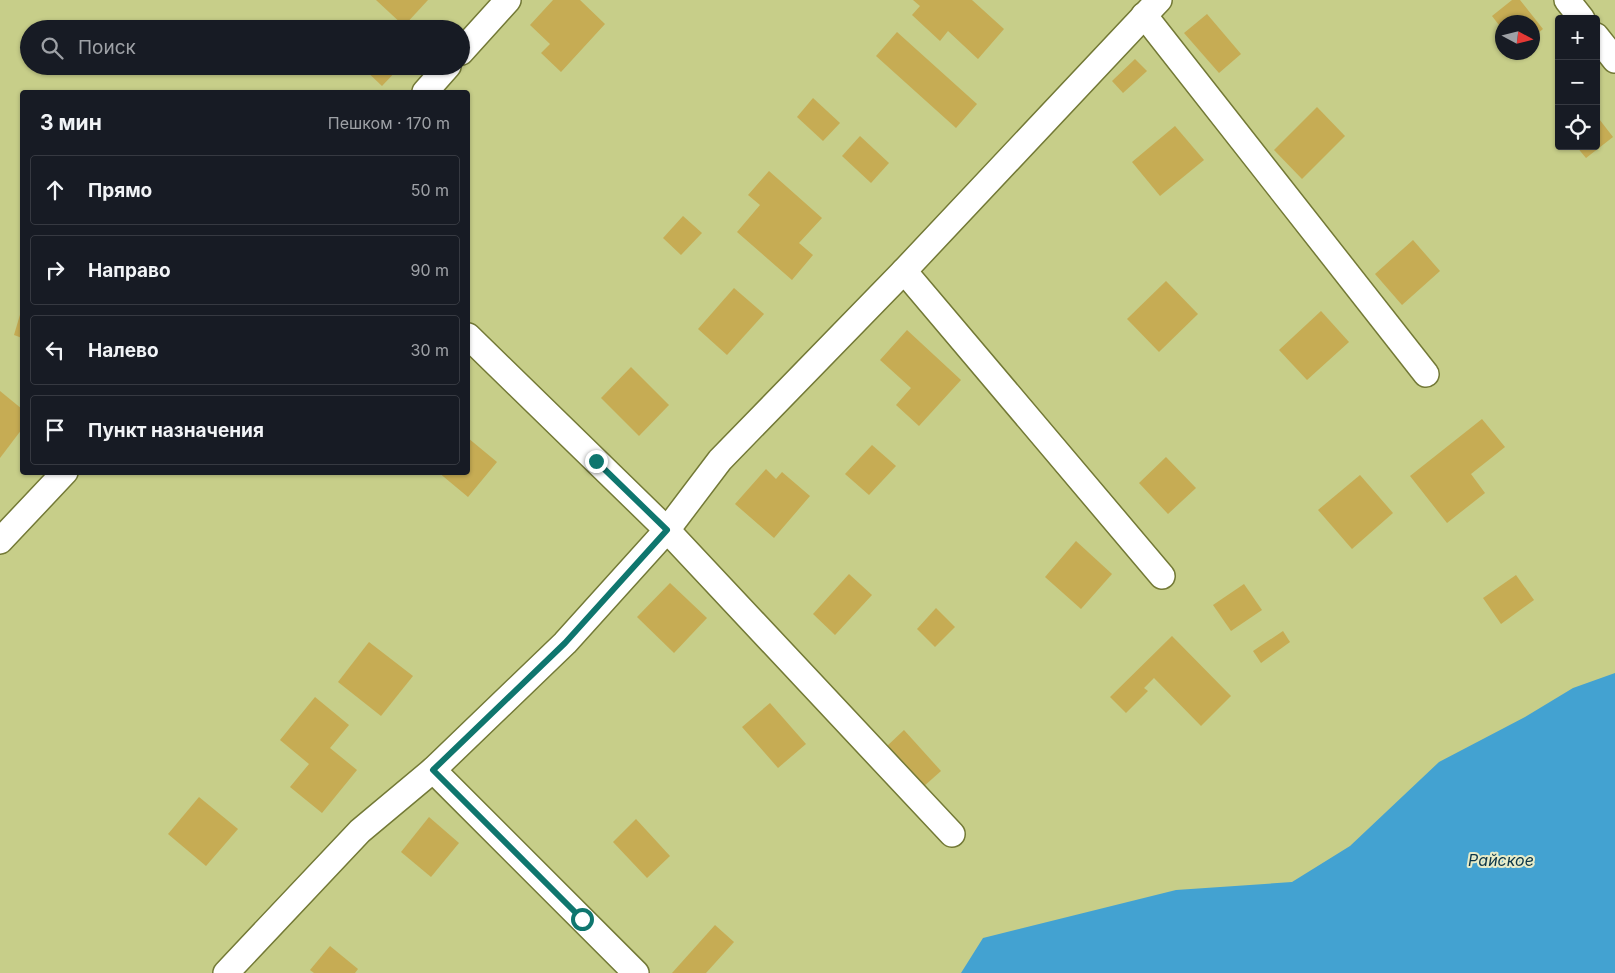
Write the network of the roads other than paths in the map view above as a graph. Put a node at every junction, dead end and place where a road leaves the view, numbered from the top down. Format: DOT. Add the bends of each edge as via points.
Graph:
graph roads {
  1 [pos="508,0"];
  2 [pos="1567,0"];
  3 [pos="1151,8"];
  4 [pos="1579,15"];
  5 [pos="1600,41"];
  6 [pos="470,42"];
  7 [pos="1615,60"];
  8 [pos="440,75"];
  9 [pos="427,90"];
  10 [pos="904,271"];
  11 [pos="470,338"];
  12 [pos="1426,374"];
  13 [pos="62,475"];
  14 [pos="667,530"];
  15 [pos="0,540"];
  16 [pos="1162,576"];
  17 [pos="433,770"];
  18 [pos="952,834"];
  19 [pos="226,973"];
  20 [pos="636,973"];
  1 -- 6 [label="street"];
  2 -- 4 [label="street"];
  3 -- 10 [label="street"];
  3 -- 12 [label="street"];
  5 -- 7 [label="street"];
  8 -- 9 [label="street"];
  10 -- 14 [label="street" via="720,460"];
  10 -- 16 [label="street"];
  11 -- 14 [label="street"];
  13 -- 15 [label="street"];
  14 -- 17 [label="street" via="565,643"];
  14 -- 18 [label="street"];
  17 -- 19 [label="street" via="360,831"];
  17 -- 20 [label="street"];
}
